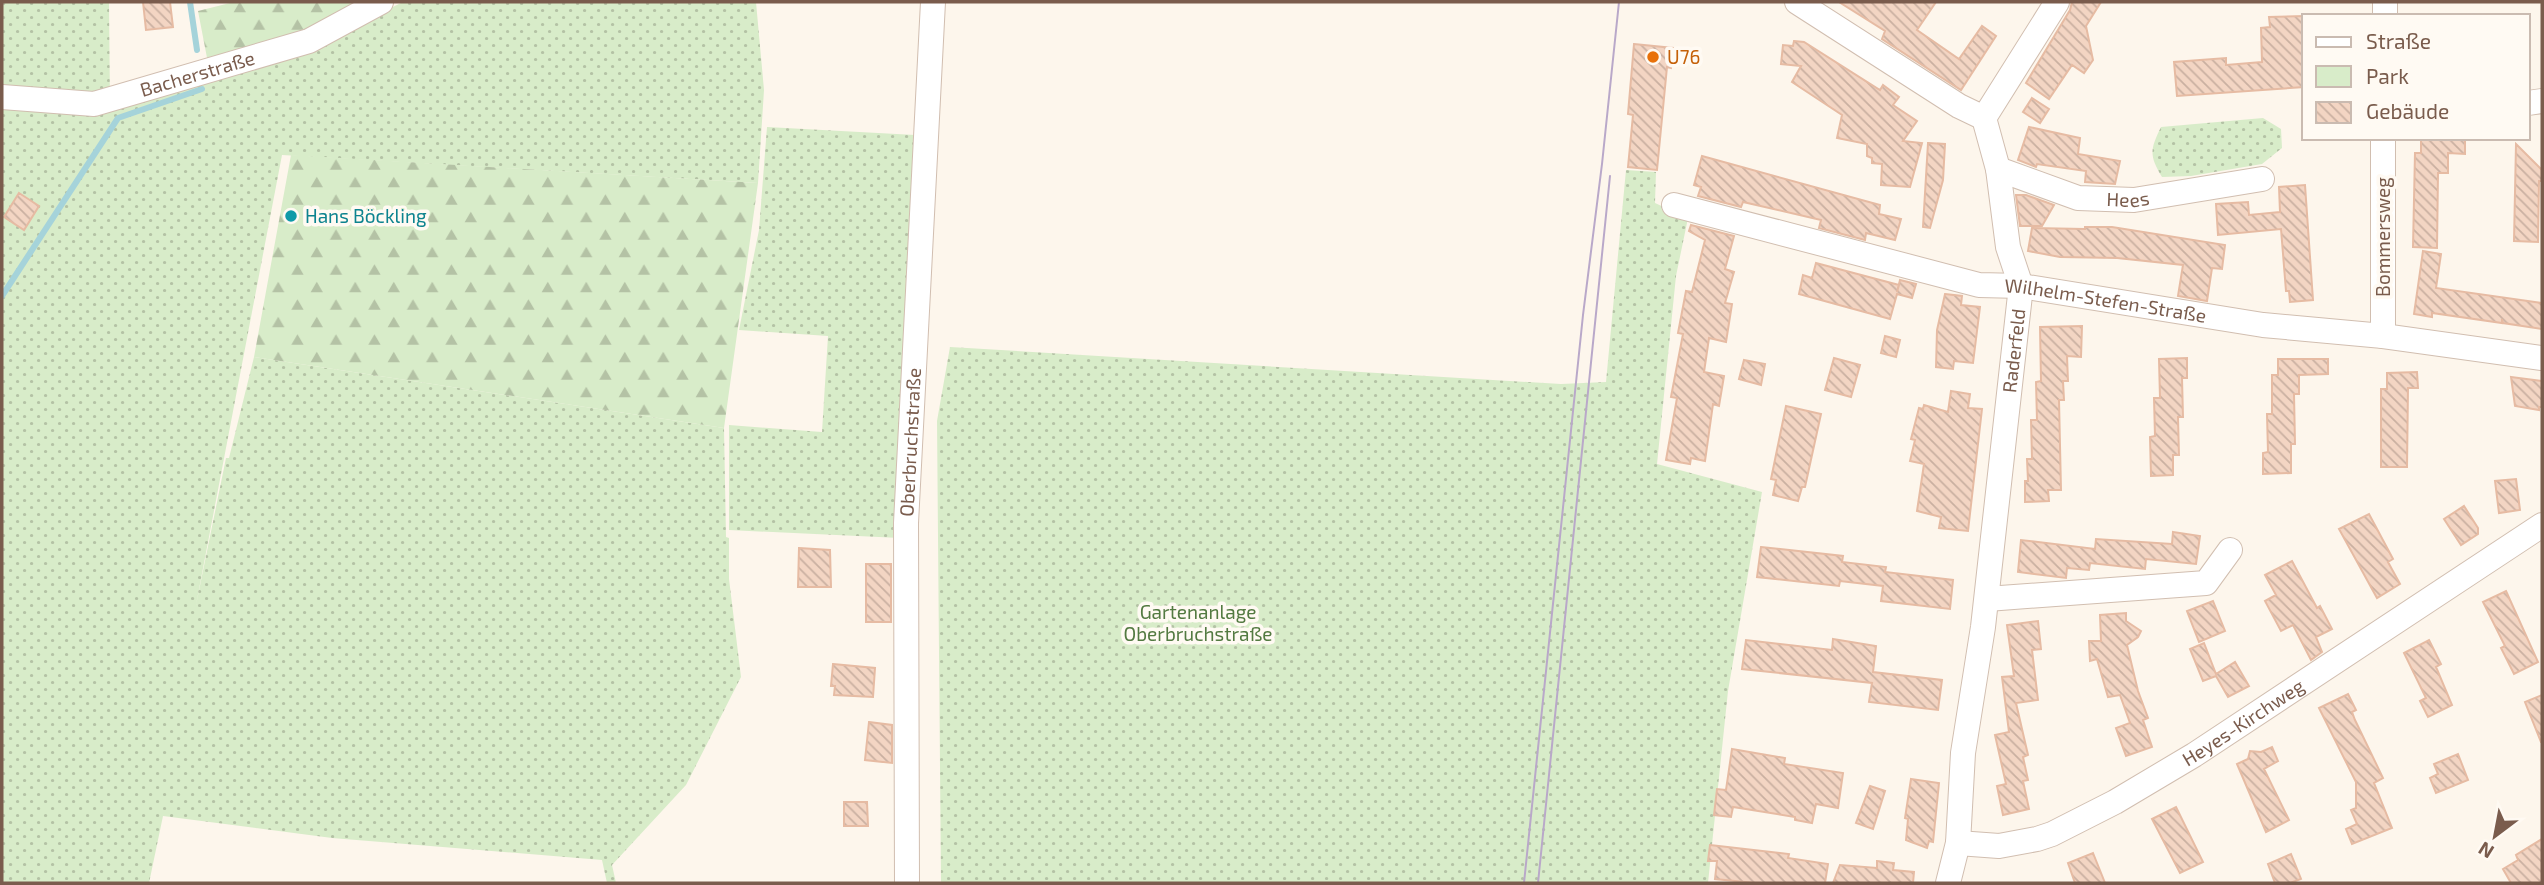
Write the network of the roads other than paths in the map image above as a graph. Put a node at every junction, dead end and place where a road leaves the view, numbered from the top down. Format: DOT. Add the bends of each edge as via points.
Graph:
graph roads {
  1 [pos="381,2"];
  2 [pos="933,2"];
  3 [pos="1797,2"];
  4 [pos="2057,2"];
  5 [pos="2,97"];
  6 [pos="1984,118"];
  7 [pos="2383,140"];
  8 [pos="1998,169"];
  9 [pos="2262,179"];
  10 [pos="1674,205"];
  11 [pos="2021,286"];
  12 [pos="2383,336"];
  13 [pos="2542,358"];
  14 [pos="2542,525"];
  15 [pos="2230,550"];
  16 [pos="1987,599"];
  17 [pos="1958,843"];
  18 [pos="907,883"];
  19 [pos="1948,883"];
  1 -- 5 [label="street, Bacherstraße" via="309,41 94,104"];
  2 -- 18 [label="street, Oberbruchstraße" via="906,523"];
  3 -- 6 [label="street"];
  4 -- 6 [label="street"];
  6 -- 8 [label="street, Raderfeld"];
  7 -- 12 [label="street, Bommersweg"];
  8 -- 9 [label="street, Hees" via="2078,198 2134,200"];
  8 -- 11 [label="street, Raderfeld" via="2008,247"];
  10 -- 11 [label="street, Wilhelm-Stefen-Straße" via="1979,285"];
  11 -- 12 [label="street, Wilhelm-Stefen-Straße" via="2263,325"];
  11 -- 16 [label="street, Raderfeld"];
  12 -- 13 [label="street, Wilhelm-Stefen-Straße"];
  14 -- 17 [label="street, Heyes-Kirchweg" via="2194,755 2115,802 2037,839 1999,846"];
  15 -- 16 [label="street" via="2206,583"];
  16 -- 17 [label="street, Raderfeld" via="1963,753"];
  17 -- 19 [label="street"];
}
